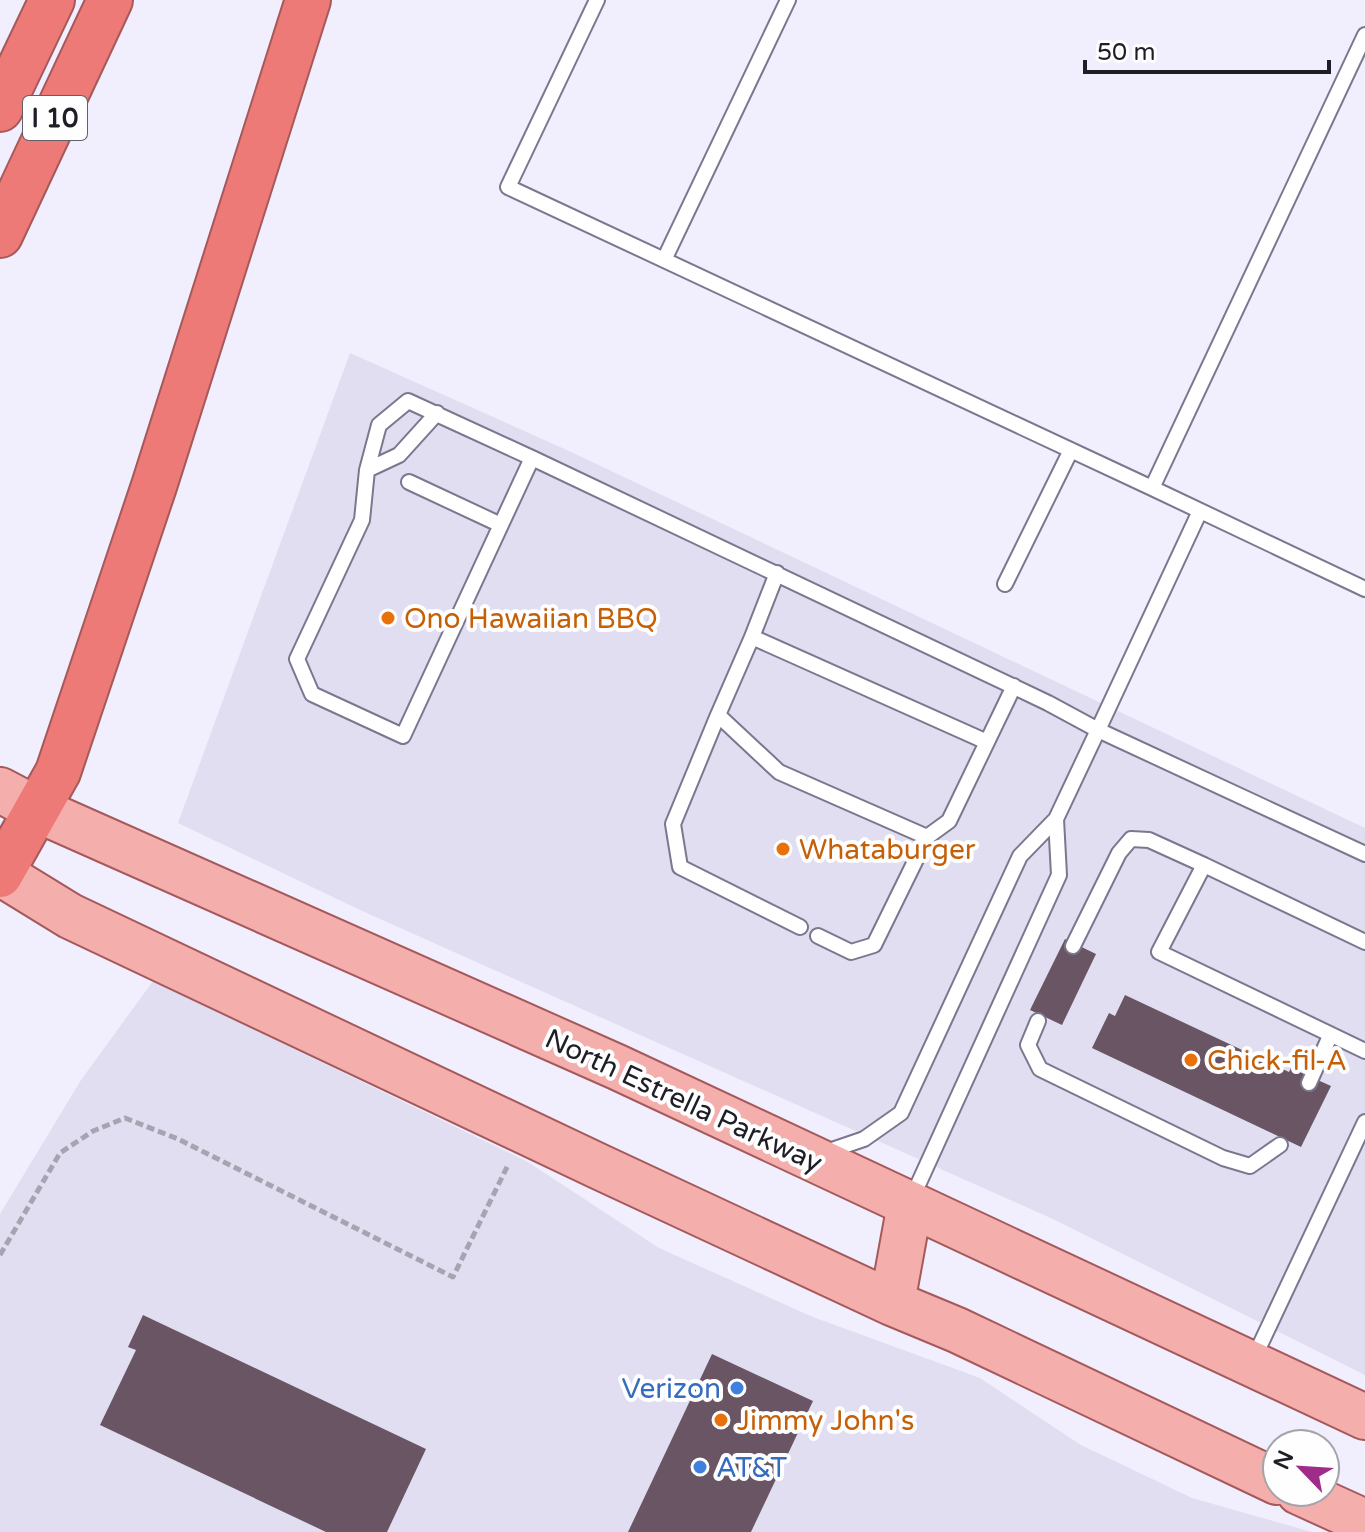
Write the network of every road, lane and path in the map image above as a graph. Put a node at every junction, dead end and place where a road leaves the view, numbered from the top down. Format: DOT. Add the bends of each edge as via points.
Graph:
graph roads {
  1 [pos="52,0"];
  2 [pos="110,0"];
  3 [pos="308,0"];
  4 [pos="597,0"];
  5 [pos="788,0"];
  6 [pos="1365,35"];
  7 [pos="0,109"];
  8 [pos="0,235"];
  9 [pos="664,260"];
  10 [pos="437,413"];
  11 [pos="1071,450"];
  12 [pos="532,458"];
  13 [pos="367,470"];
  14 [pos="409,482"];
  15 [pos="1152,488"];
  16 [pos="1200,511"];
  17 [pos="501,525"];
  18 [pos="777,573"];
  19 [pos="1005,584"];
  20 [pos="1365,589"];
  21 [pos="752,637"];
  22 [pos="1014,686"];
  23 [pos="718,715"];
  24 [pos="1098,730"];
  25 [pos="987,742"];
  26 [pos="0,790"];
  27 [pos="38,810"];
  28 [pos="1056,819"];
  29 [pos="927,837"];
  30 [pos="1365,854"];
  31 [pos="1204,865"];
  32 [pos="0,874"];
  33 [pos="800,927"];
  34 [pos="818,936"];
  35 [pos="1365,942"];
  36 [pos="1073,946"];
  37 [pos="1038,1021"];
  38 [pos="1330,1036"];
  39 [pos="1365,1051"];
  40 [pos="1309,1083"];
  41 [pos="1365,1122"];
  42 [pos="1280,1145"];
  43 [pos="810,1158"];
  44 [pos="508,1165"];
  45 [pos="910,1204"];
  46 [pos="0,1255"];
  47 [pos="892,1303"];
  48 [pos="1251,1364"];
  49 [pos="1365,1417"];
  50 [pos="1261,1474"];
  51 [pos="1334,1508"];
  52 [pos="1365,1522"];
  1 -- 7 [label="highway"];
  2 -- 8 [label="highway, I 10"];
  3 -- 27 [label="highway" via="135,543 58,772"];
  4 -- 9 [label="lane" via="508,187"];
  5 -- 9 [label="lane"];
  6 -- 15 [label="lane"];
  9 -- 11 [label="lane"];
  10 -- 12 [label="lane"];
  10 -- 13 [label="lane" via="399,455"];
  10 -- 13 [label="lane" via="408,401 379,425"];
  11 -- 15 [label="lane"];
  11 -- 19 [label="lane"];
  12 -- 17 [label="lane"];
  12 -- 18 [label="lane"];
  13 -- 17 [label="lane" via="362,520 297,659 312,694 403,736"];
  14 -- 17 [label="lane"];
  15 -- 16 [label="lane"];
  16 -- 20 [label="lane"];
  16 -- 24 [label="lane"];
  18 -- 21 [label="lane"];
  18 -- 22 [label="lane"];
  21 -- 23 [label="lane"];
  21 -- 25 [label="lane"];
  22 -- 24 [label="lane"];
  22 -- 25 [label="lane"];
  23 -- 29 [label="lane" via="779,772"];
  23 -- 33 [label="lane" via="673,824 680,867"];
  24 -- 28 [label="lane"];
  24 -- 30 [label="lane"];
  25 -- 29 [label="lane" via="949,821"];
  26 -- 27 [label="main road, North Estrella Parkway"];
  27 -- 32 [label="highway"];
  27 -- 43 [label="main road, North Estrella Parkway"];
  28 -- 43 [label="lane" via="1020,856 901,1113 864,1139"];
  28 -- 45 [label="lane" via="1059,875"];
  29 -- 34 [label="lane" via="874,945 851,952"];
  31 -- 35 [label="lane"];
  31 -- 36 [label="lane" via="1149,840 1131,839"];
  31 -- 38 [label="lane" via="1159,952"];
  32 -- 47 [label="main road" via="70,916"];
  37 -- 42 [label="lane" via="1028,1045 1040,1069 1223,1158 1250,1166"];
  38 -- 39 [label="lane"];
  38 -- 40 [label="lane"];
  41 -- 48 [label="lane"];
  43 -- 45 [label="main road, North Estrella Parkway"];
  44 -- 46 [label="path" via="453,1277 178,1139 125,1118 60,1153"];
  45 -- 47 [label="main road"];
  45 -- 48 [label="main road, North Estrella Parkway"];
  47 -- 50 [label="main road"];
  48 -- 49 [label="main road, North Estrella Parkway"];
  51 -- 52 [label="main road"];
}
